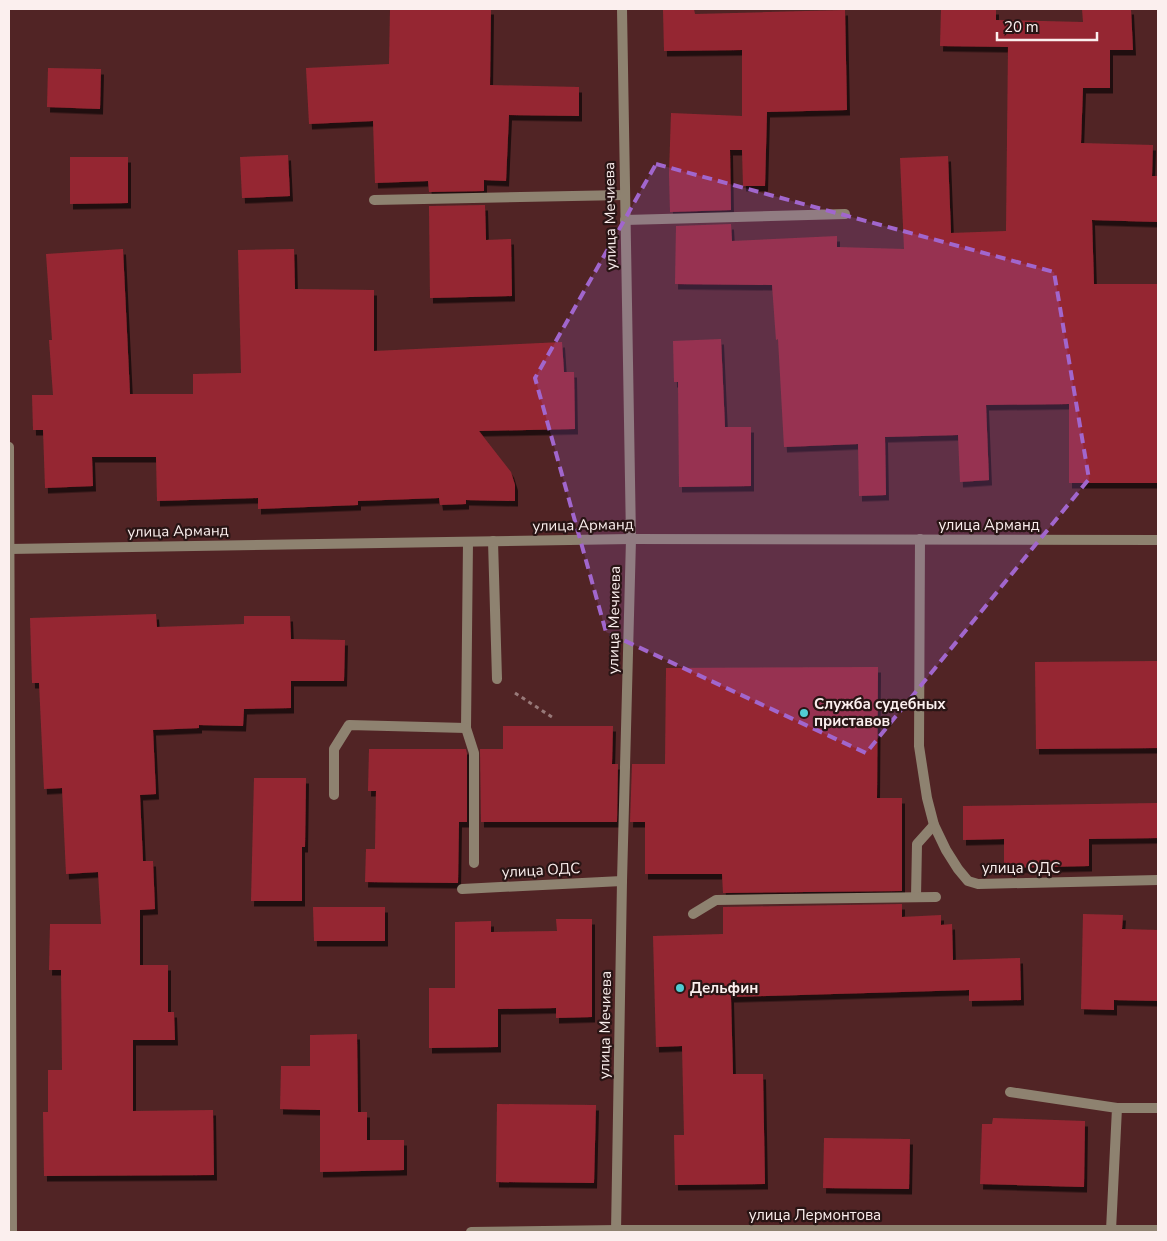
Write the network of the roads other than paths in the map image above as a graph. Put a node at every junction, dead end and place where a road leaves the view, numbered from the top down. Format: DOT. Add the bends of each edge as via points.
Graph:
graph roads {
  1 [pos="622,9"];
  2 [pos="624,195"];
  3 [pos="374,200"];
  4 [pos="845,214"];
  5 [pos="625,220"];
  6 [pos="9,447"];
  7 [pos="631,539"];
  8 [pos="920,539"];
  9 [pos="1158,540"];
  10 [pos="493,541"];
  11 [pos="468,542"];
  12 [pos="9,549"];
  13 [pos="498,679"];
  14 [pos="466,728"];
  15 [pos="334,795"];
  16 [pos="934,825"];
  17 [pos="474,862"];
  18 [pos="1158,880"];
  19 [pos="622,881"];
  20 [pos="462,889"];
  21 [pos="916,897"];
  22 [pos="936,897"];
  23 [pos="693,914"];
  24 [pos="1010,1092"];
  25 [pos="1116,1108"];
  26 [pos="1158,1108"];
  27 [pos="1111,1230"];
  28 [pos="1158,1230"];
  29 [pos="616,1231"];
  30 [pos="12,1232"];
  31 [pos="471,1232"];
  1 -- 2 [label="street, улица Мечиева"];
  2 -- 3 [label="street"];
  2 -- 5 [label="street, улица Мечиева"];
  4 -- 5 [label="street"];
  5 -- 7 [label="street, улица Мечиева"];
  6 -- 12 [label="street"];
  7 -- 8 [label="street, улица Арманд"];
  7 -- 10 [label="street, улица Арманд"];
  7 -- 19 [label="street, улица Мечиева"];
  8 -- 9 [label="street, улица Арманд"];
  8 -- 16 [label="street, улица ОДС" via="919,746"];
  10 -- 11 [label="street, улица Арманд"];
  10 -- 13 [label="street"];
  11 -- 12 [label="street, улица Арманд"];
  11 -- 14 [label="street"];
  12 -- 30 [label="street"];
  14 -- 15 [label="street" via="349,725 334,749"];
  14 -- 17 [label="street" via="474,753"];
  16 -- 18 [label="street, улица ОДС" via="958,869 968,881 978,884"];
  16 -- 21 [label="street" via="917,844"];
  19 -- 20 [label="street, улица ОДС"];
  19 -- 29 [label="street, улица Мечиева"];
  21 -- 22 [label="street"];
  21 -- 23 [label="street" via="716,900"];
  24 -- 25 [label="street"];
  25 -- 26 [label="street"];
  25 -- 27 [label="street"];
  27 -- 28 [label="street, улица Лермонтова"];
  27 -- 29 [label="street, улица Лермонтова"];
  29 -- 31 [label="street, улица Лермонтова"];
}
